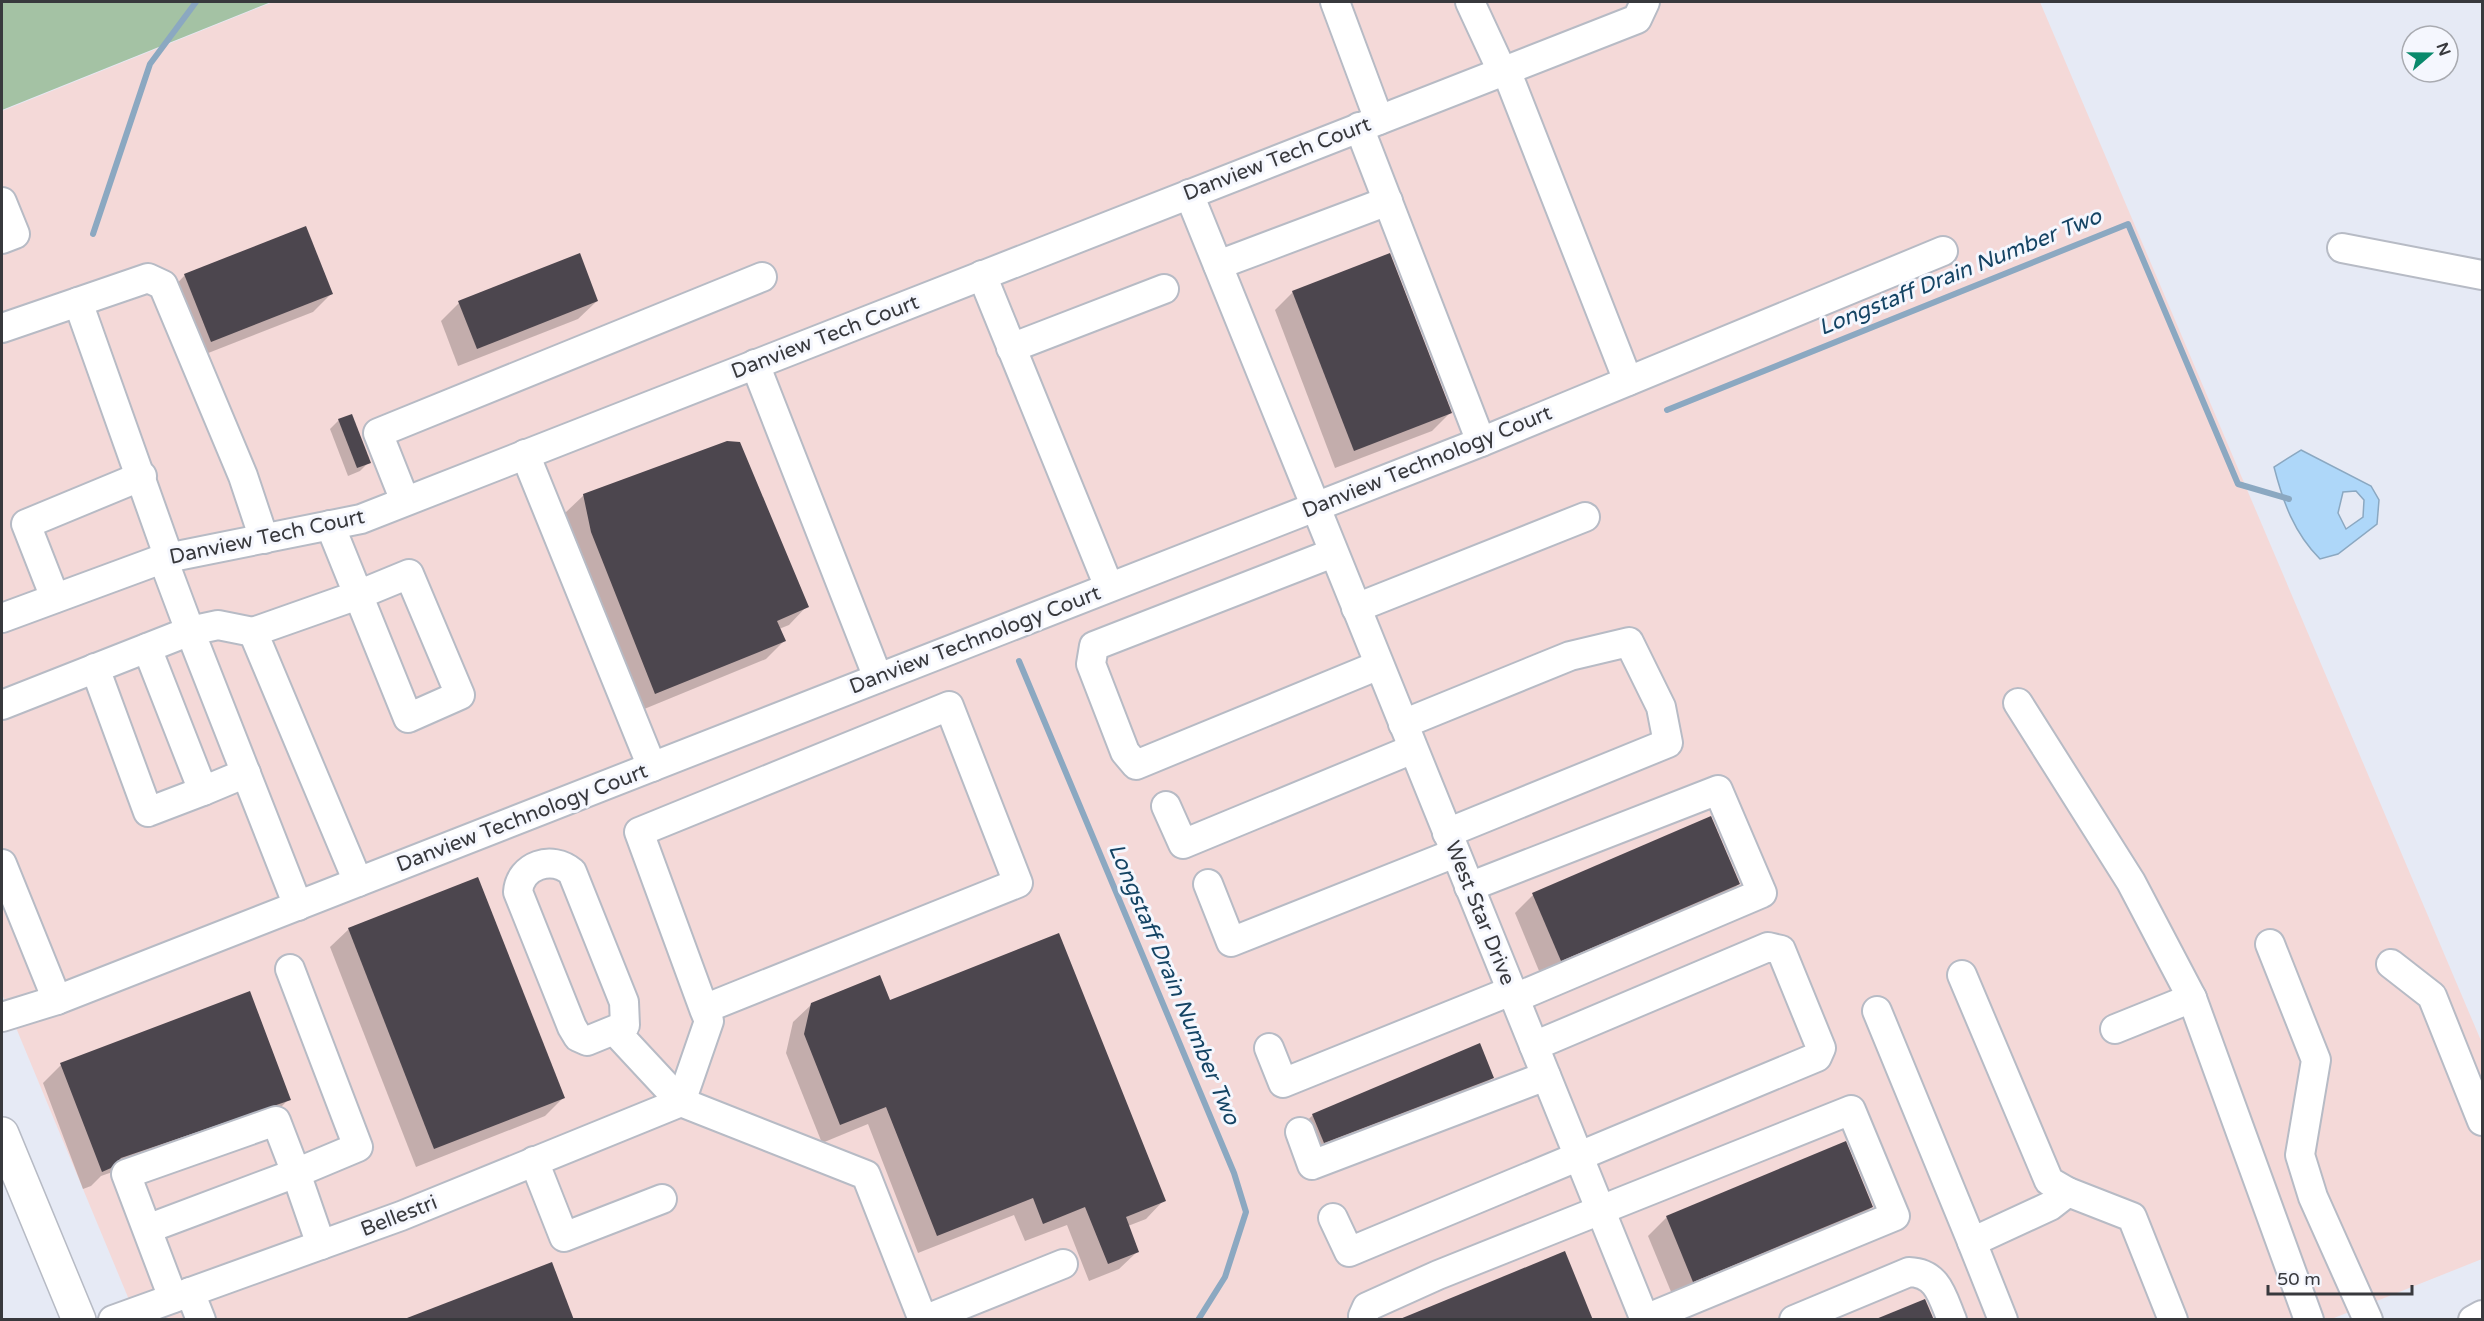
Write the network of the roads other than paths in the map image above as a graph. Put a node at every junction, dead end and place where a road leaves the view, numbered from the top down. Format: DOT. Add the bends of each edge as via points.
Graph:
graph roads {
  1 [pos="1335,2"];
  2 [pos="1470,2"];
  3 [pos="1641,10"];
  4 [pos="1504,71"];
  5 [pos="1369,123"];
  6 [pos="1190,194"];
  7 [pos="1388,201"];
  8 [pos="2,202"];
  9 [pos="2,239"];
  10 [pos="2342,248"];
  11 [pos="1943,251"];
  12 [pos="1218,265"];
  13 [pos="982,275"];
  14 [pos="2482,275"];
  15 [pos="762,277"];
  16 [pos="1164,289"];
  17 [pos="78,302"];
  18 [pos="2,328"];
  19 [pos="1011,348"];
  20 [pos="755,364"];
  21 [pos="1628,381"];
  22 [pos="1481,442"];
  23 [pos="525,454"];
  24 [pos="142,476"];
  25 [pos="405,501"];
  26 [pos="1314,507"];
  27 [pos="1585,517"];
  28 [pos="330,525"];
  29 [pos="264,539"];
  30 [pos="1333,553"];
  31 [pos="166,558"];
  32 [pos="1109,587"];
  33 [pos="358,595"];
  34 [pos="55,598"];
  35 [pos="1356,608"];
  36 [pos="2,618"];
  37 [pos="190,631"];
  38 [pos="253,632"];
  39 [pos="147,648"];
  40 [pos="1378,665"];
  41 [pos="95,668"];
  42 [pos="878,678"];
  43 [pos="2018,702"];
  44 [pos="2,705"];
  45 [pos="1408,736"];
  46 [pos="652,767"];
  47 [pos="246,773"];
  48 [pos="203,791"];
  49 [pos="1166,806"];
  50 [pos="1451,843"];
  51 [pos="2,864"];
  52 [pos="358,882"];
  53 [pos="1208,884"];
  54 [pos="1469,887"];
  55 [pos="298,906"];
  56 [pos="2271,944"];
  57 [pos="2391,964"];
  58 [pos="290,969"];
  59 [pos="1962,975"];
  60 [pos="1513,995"];
  61 [pos="2192,998"];
  62 [pos="57,1000"];
  63 [pos="704,1009"];
  64 [pos="1877,1011"];
  65 [pos="2,1017"];
  66 [pos="2115,1029"];
  67 [pos="614,1030"];
  68 [pos="1534,1046"];
  69 [pos="1269,1048"];
  70 [pos="1546,1076"];
  71 [pos="681,1102"];
  72 [pos="2482,1121"];
  73 [pos="1300,1132"];
  74 [pos="5,1154"];
  75 [pos="1578,1155"];
  76 [pos="534,1161"];
  77 [pos="296,1173"];
  78 [pos="2068,1192"];
  79 [pos="663,1199"];
  80 [pos="1601,1211"];
  81 [pos="1334,1218"];
  82 [pos="147,1229"];
  83 [pos="1972,1242"];
  84 [pos="321,1245"];
  85 [pos="1064,1264"];
  86 [pos="181,1295"];
  87 [pos="2482,1316"];
  88 [pos="1645,1319"];
  89 [pos="79,1320"];
  90 [pos="113,1320"];
  91 [pos="201,1320"];
  92 [pos="924,1320"];
  93 [pos="1364,1320"];
  94 [pos="1794,1320"];
  95 [pos="1952,1320"];
  96 [pos="2003,1320"];
  97 [pos="2173,1320"];
  98 [pos="2309,1320"];
  99 [pos="2367,1320"];
  100 [pos="2473,1320"];
  1 -- 5 [label="street"];
  2 -- 4 [label="street"];
  3 -- 4 [label="street, Danview Tech Court"];
  4 -- 5 [label="street, Danview Tech Court"];
  4 -- 21 [label="street"];
  5 -- 6 [label="street, Danview Tech Court"];
  5 -- 7 [label="street"];
  6 -- 12 [label="street, West Star Drive"];
  6 -- 13 [label="street, Danview Tech Court"];
  7 -- 12 [label="street"];
  7 -- 22 [label="street"];
  8 -- 9 [label="street" via="15,234"];
  10 -- 14 [label="street"];
  11 -- 21 [label="street, Danview Technology Court"];
  12 -- 26 [label="street, West Star Drive"];
  13 -- 19 [label="street"];
  13 -- 20 [label="street, Danview Tech Court"];
  15 -- 25 [label="street" via="378,433"];
  16 -- 19 [label="street"];
  17 -- 18 [label="street"];
  17 -- 24 [label="street"];
  17 -- 29 [label="street" via="148,278 163,285 243,476"];
  19 -- 32 [label="street"];
  20 -- 23 [label="street, Danview Tech Court"];
  20 -- 42 [label="street"];
  21 -- 22 [label="street, Danview Technology Court"];
  22 -- 26 [label="street, Danview Technology Court"];
  23 -- 25 [label="street, Danview Tech Court"];
  23 -- 46 [label="street"];
  24 -- 31 [label="street"];
  24 -- 34 [label="street" via="26,524"];
  25 -- 28 [label="street, Danview Tech Court" via="361,519"];
  26 -- 30 [label="street, West Star Drive"];
  26 -- 32 [label="street, Danview Technology Court"];
  27 -- 35 [label="street"];
  28 -- 29 [label="street, Danview Tech Court"];
  28 -- 33 [label="street"];
  29 -- 31 [label="street, Danview Tech Court"];
  30 -- 35 [label="street, West Star Drive"];
  30 -- 40 [label="street" via="1094,646 1091,664 1125,752 1136,765"];
  31 -- 34 [label="street, Danview Tech Court"];
  31 -- 37 [label="street"];
  32 -- 42 [label="street, Danview Technology Court"];
  33 -- 33 [label="street" via="408,718 460,695 409,574"];
  33 -- 38 [label="street"];
  34 -- 36 [label="street, Danview Tech Court"];
  35 -- 40 [label="street, West Star Drive"];
  37 -- 38 [label="street" via="218,625"];
  37 -- 39 [label="street"];
  37 -- 47 [label="street"];
  38 -- 52 [label="street"];
  39 -- 41 [label="street"];
  39 -- 48 [label="street"];
  40 -- 45 [label="street, West Star Drive"];
  41 -- 44 [label="street"];
  41 -- 48 [label="street" via="148,812"];
  42 -- 46 [label="street, Danview Technology Court"];
  43 -- 61 [label="street" via="2131,882"];
  45 -- 49 [label="street" via="1183,844"];
  45 -- 50 [label="street, West Star Drive"];
  45 -- 50 [label="street" via="1570,656 1629,642 1661,707 1668,743"];
  46 -- 52 [label="street, Danview Technology Court"];
  47 -- 48 [label="street"];
  47 -- 55 [label="street"];
  50 -- 53 [label="street" via="1231,942"];
  50 -- 54 [label="street, West Star Drive"];
  51 -- 62 [label="street"];
  52 -- 55 [label="street, Danview Technology Court"];
  54 -- 60 [label="street, West Star Drive"];
  54 -- 60 [label="street" via="1718,790 1762,893"];
  55 -- 62 [label="street, Danview Technology Court"];
  56 -- 99 [label="street" via="2316,1060 2300,1155 2313,1197"];
  57 -- 72 [label="street" via="2432,996"];
  58 -- 77 [label="street" via="358,1148"];
  59 -- 78 [label="street" via="2049,1181"];
  60 -- 68 [label="street, West Star Drive"];
  60 -- 69 [label="street" via="1283,1083"];
  61 -- 66 [label="street"];
  61 -- 98 [label="street"];
  62 -- 65 [label="street, Danview Technology Court"];
  63 -- 63 [label="street" via="639,832 949,706 1018,883"];
  63 -- 71 [label="street" via="709,1021"];
  64 -- 83 [label="street"];
  67 -- 67 [label="street" via="625,1025 624,1002 572,872 562,863 525,872 518,892 572,1028 587,1041"];
  67 -- 71 [label="street"];
  68 -- 70 [label="street, West Star Drive"];
  68 -- 75 [label="street" via="1768,947 1781,950 1821,1048 1817,1057"];
  70 -- 73 [label="street" via="1312,1165"];
  70 -- 75 [label="street, West Star Drive"];
  71 -- 76 [label="street, Bellestri"];
  71 -- 92 [label="street" via="866,1175"];
  74 -- 89 [label="main road"];
  75 -- 80 [label="street, West Star Drive"];
  75 -- 81 [label="street" via="1349,1251"];
  76 -- 79 [label="street" via="564,1237"];
  76 -- 84 [label="street, Bellestri"];
  77 -- 82 [label="street"];
  77 -- 82 [label="street" via="276,1121 126,1174"];
  77 -- 84 [label="street"];
  78 -- 83 [label="street" via="2050,1206"];
  78 -- 97 [label="street" via="2132,1217"];
  80 -- 88 [label="street, West Star Drive"];
  80 -- 88 [label="street" via="1851,1110 1895,1216"];
  80 -- 93 [label="street" via="1367,1307"];
  82 -- 86 [label="street"];
  83 -- 96 [label="street"];
  84 -- 86 [label="street, Bellestri"];
  85 -- 92 [label="street"];
  86 -- 90 [label="street, Bellestri"];
  86 -- 91 [label="street"];
  87 -- 100 [label="street"];
  94 -- 95 [label="street" via="1909,1272 1920,1272 1935,1281"];
}
